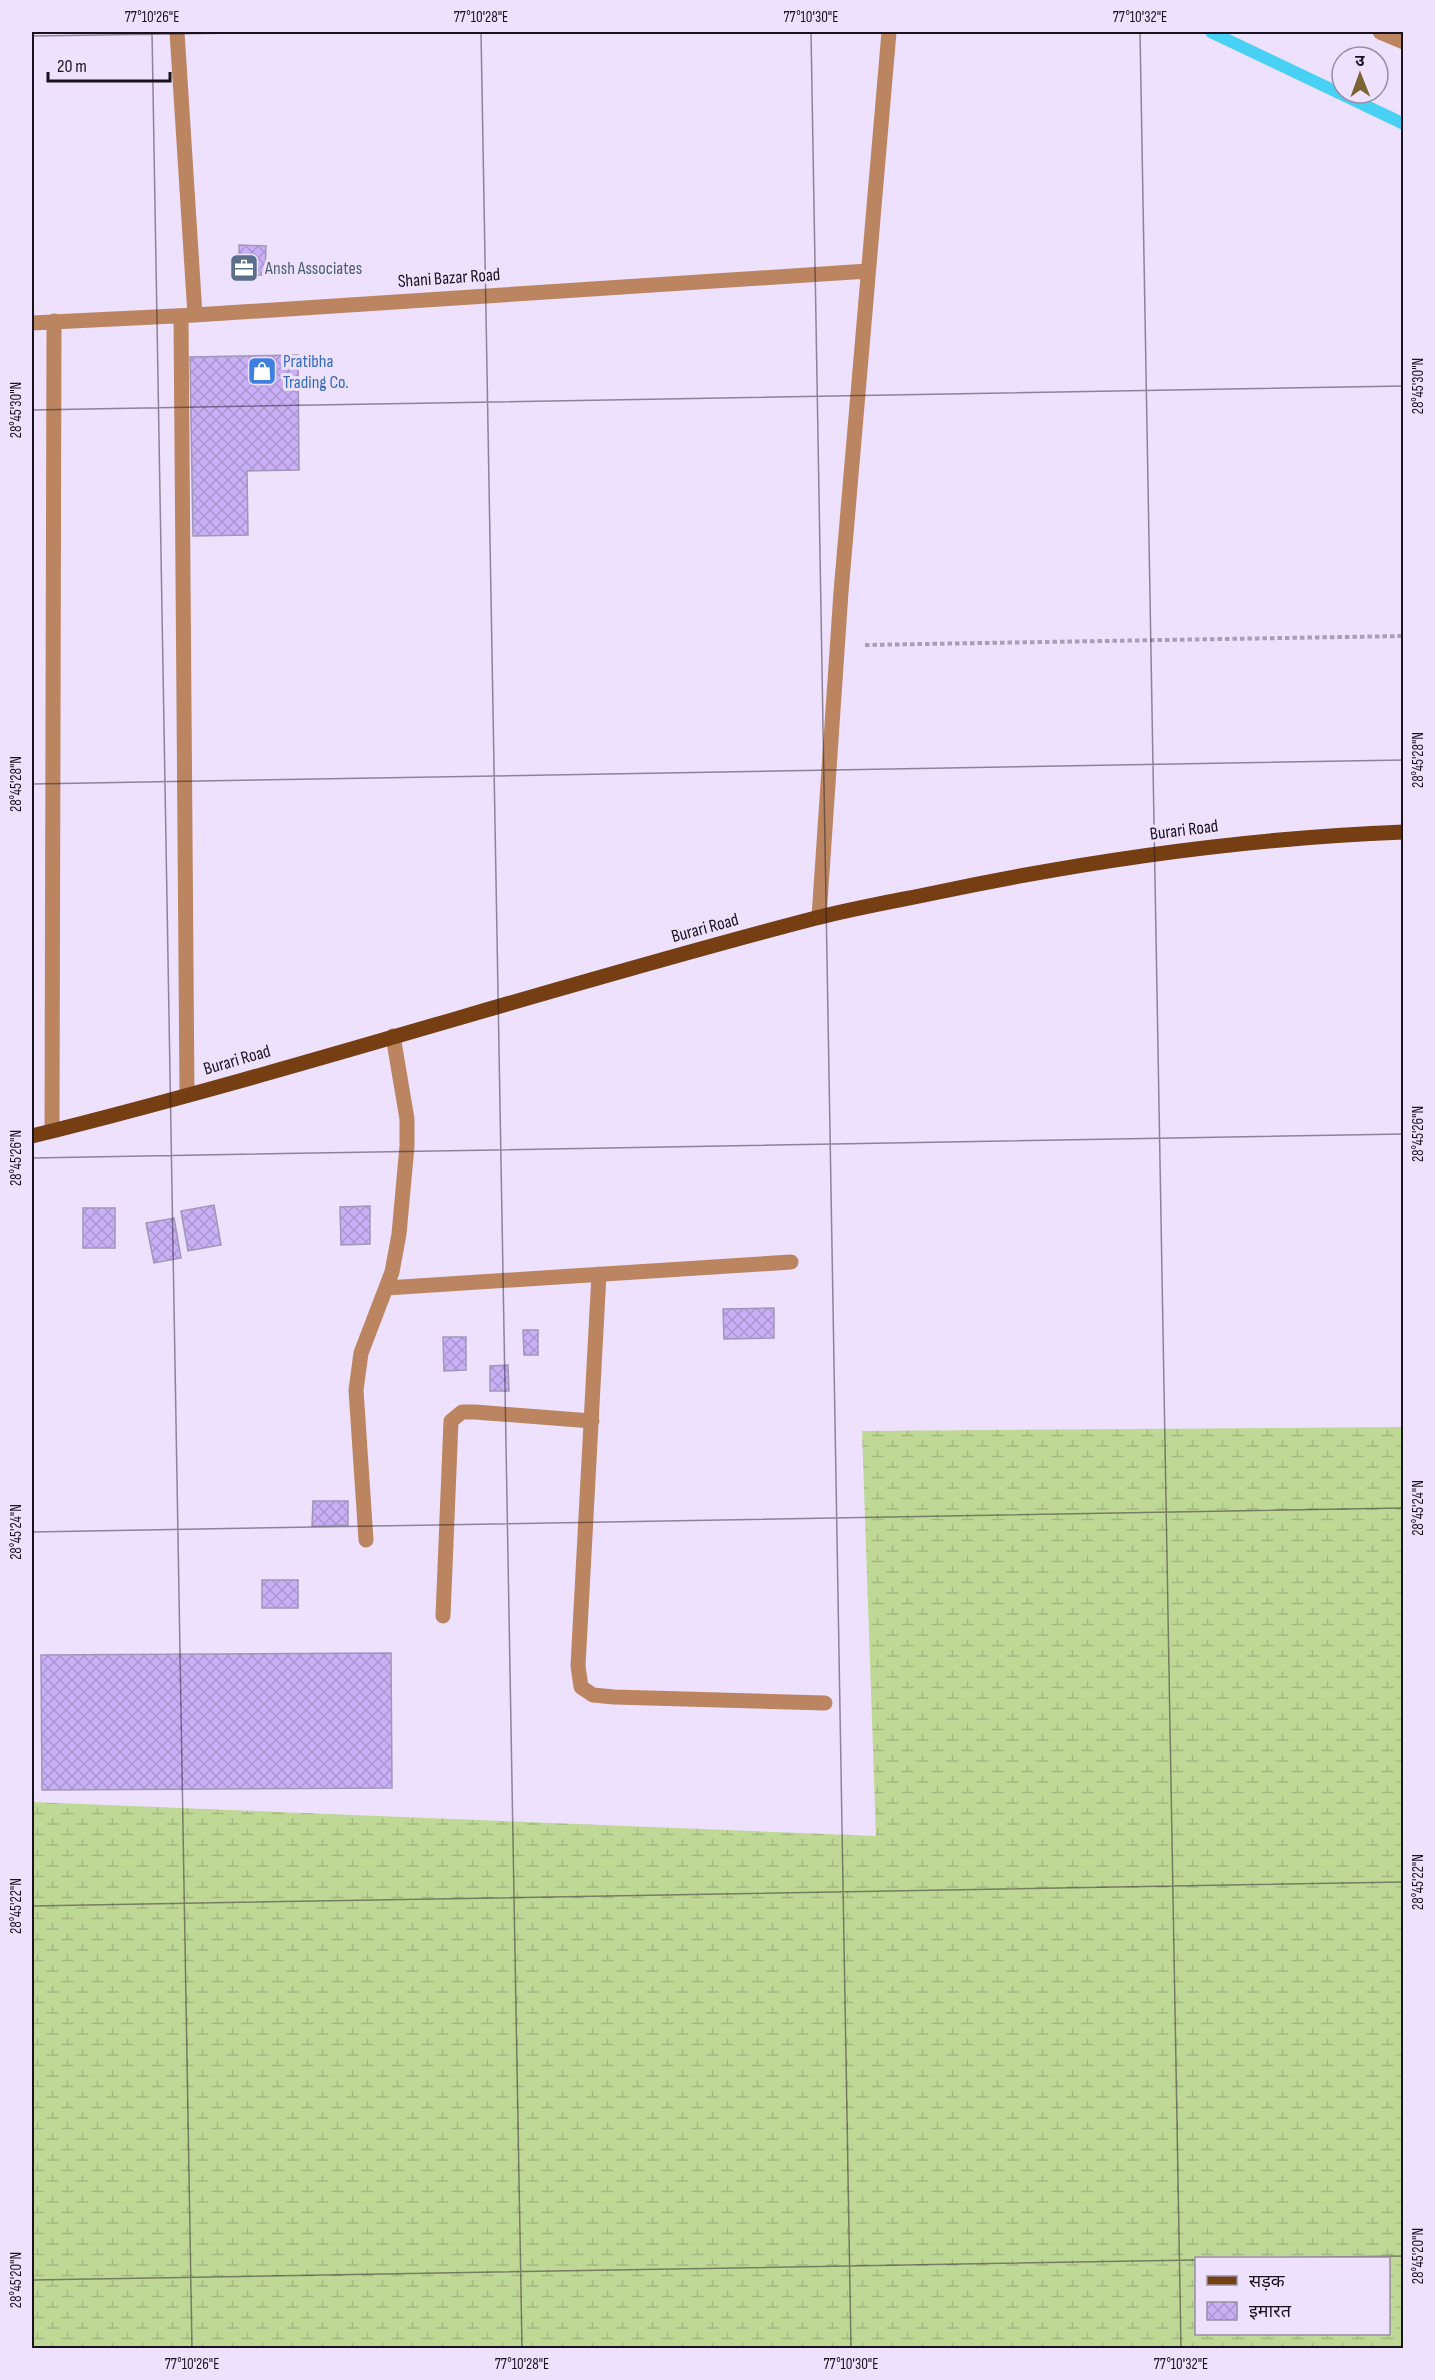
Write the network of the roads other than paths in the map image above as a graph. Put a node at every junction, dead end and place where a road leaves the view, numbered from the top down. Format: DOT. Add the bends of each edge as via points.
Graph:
graph roads {
  1 [pos="177,32"];
  2 [pos="889,32"];
  3 [pos="1380,32"];
  4 [pos="1404,42"];
  5 [pos="868,271"];
  6 [pos="188,316"];
  7 [pos="54,321"];
  8 [pos="32,322"];
  9 [pos="1404,832"];
  10 [pos="819,917"];
  11 [pos="393,1036"];
  12 [pos="187,1095"];
  13 [pos="52,1130"];
  14 [pos="32,1136"];
  15 [pos="791,1262"];
  16 [pos="599,1274"];
  17 [pos="386,1288"];
  18 [pos="592,1420"];
  19 [pos="366,1540"];
  20 [pos="443,1616"];
  21 [pos="825,1703"];
  1 -- 6 [label="street"];
  2 -- 5 [label="street"];
  3 -- 4 [label="street"];
  5 -- 6 [label="street, Shani Bazar Road"];
  5 -- 10 [label="street"];
  6 -- 7 [label="street, Shani Bazar Road"];
  6 -- 12 [label="street"];
  7 -- 8 [label="street, Shani Bazar Road"];
  7 -- 13 [label="street"];
  9 -- 10 [label="main road, Burari Road" via="1162,850"];
  10 -- 11 [label="main road, Burari Road"];
  11 -- 12 [label="main road, Burari Road"];
  11 -- 17 [label="street" via="407,1119 407,1146 399,1234"];
  12 -- 13 [label="main road, Burari Road"];
  13 -- 14 [label="main road, Burari Road"];
  15 -- 16 [label="street"];
  16 -- 17 [label="street"];
  16 -- 18 [label="street"];
  17 -- 19 [label="street" via="361,1353 356,1390"];
  18 -- 20 [label="street" via="462,1412 451,1421"];
  18 -- 21 [label="street" via="578,1666 581,1687 593,1695 614,1697"];
}
